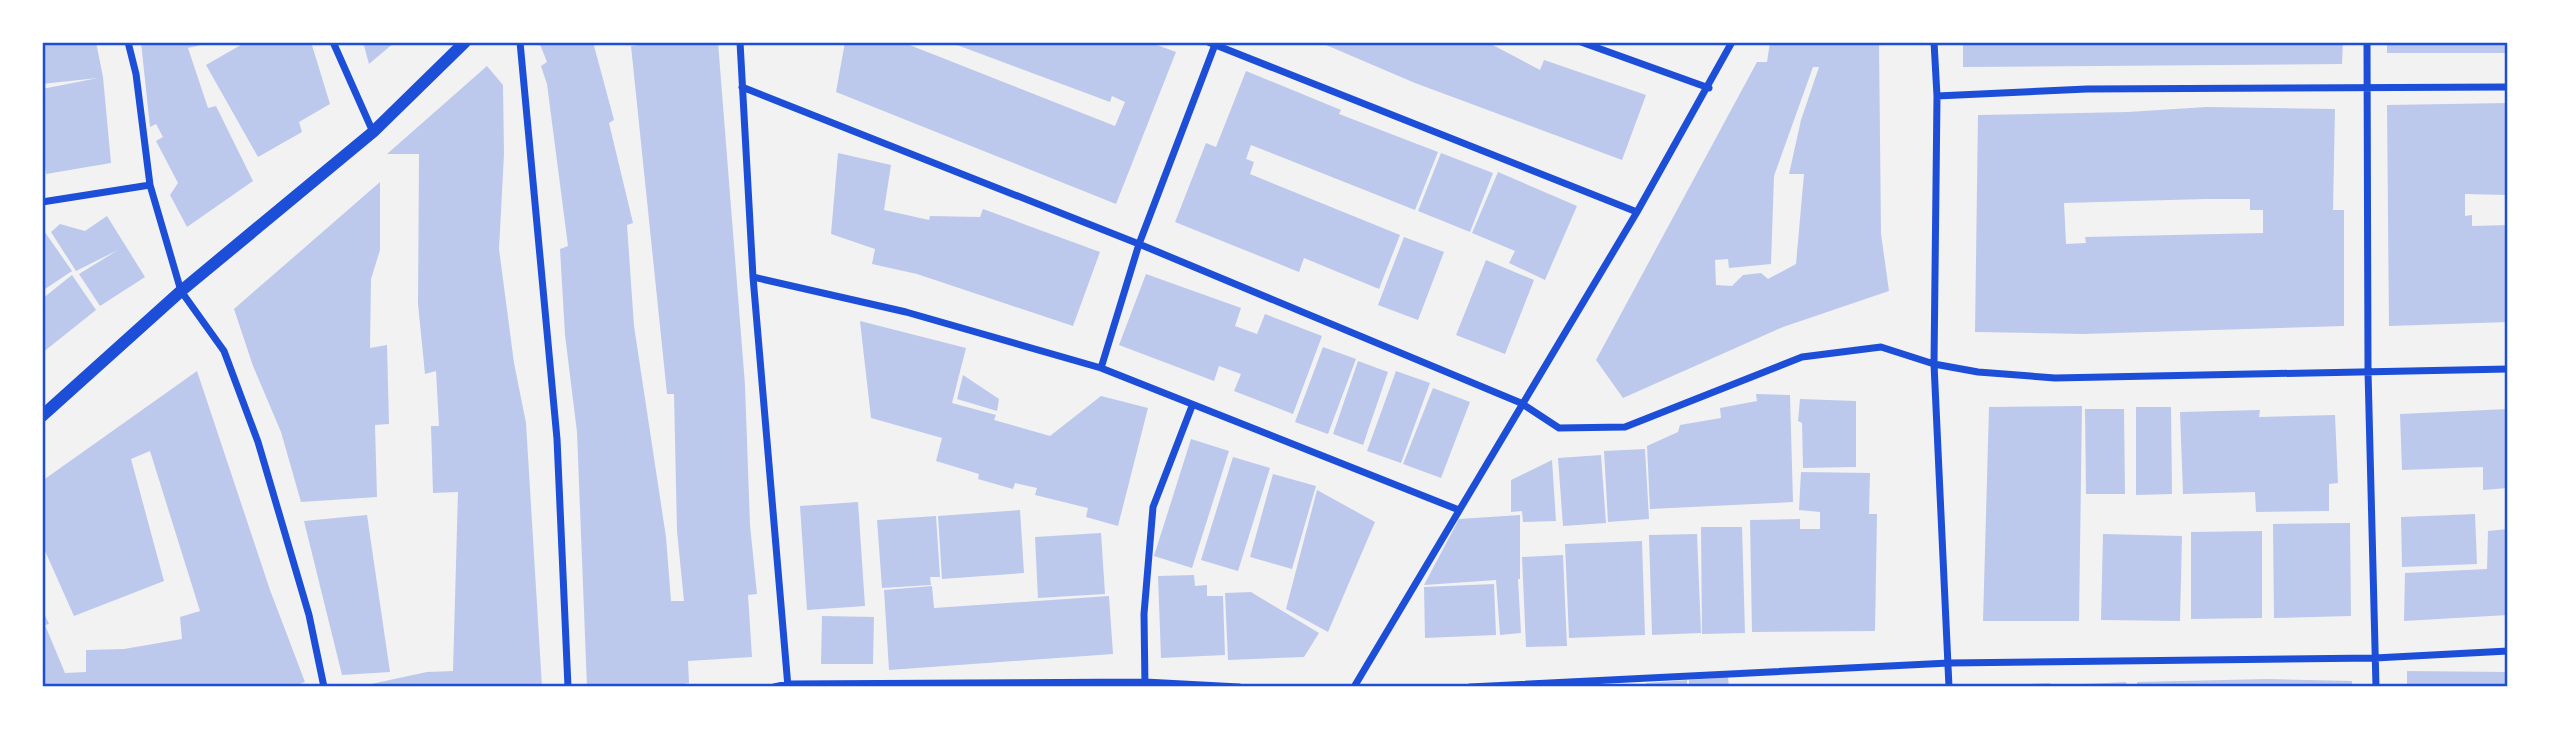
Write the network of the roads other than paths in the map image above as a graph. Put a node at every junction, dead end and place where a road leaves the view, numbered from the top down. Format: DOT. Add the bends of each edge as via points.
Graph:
graph roads {
  1 [pos="128,42"];
  2 [pos="333,42"];
  3 [pos="465,42"];
  4 [pos="520,42"];
  5 [pos="740,42"];
  6 [pos="1581,42"];
  7 [pos="1732,42"];
  8 [pos="1934,42"];
  9 [pos="2367,42"];
  10 [pos="1213,43"];
  11 [pos="2366,86"];
  12 [pos="741,87"];
  13 [pos="2508,87"];
  14 [pos="1709,88"];
  15 [pos="1937,96"];
  16 [pos="373,132"];
  17 [pos="150,185"];
  18 [pos="42,202"];
  19 [pos="1637,212"];
  20 [pos="1139,244"];
  21 [pos="753,277"];
  22 [pos="181,291"];
  23 [pos="1934,364"];
  24 [pos="1101,368"];
  25 [pos="2508,369"];
  26 [pos="2368,371"];
  27 [pos="1521,402"];
  28 [pos="1192,406"];
  29 [pos="42,416"];
  30 [pos="1459,510"];
  31 [pos="2508,651"];
  32 [pos="2375,658"];
  33 [pos="1949,663"];
  34 [pos="1145,684"];
  35 [pos="788,686"];
  36 [pos="324,687"];
  37 [pos="568,687"];
  38 [pos="774,687"];
  39 [pos="1239,687"];
  40 [pos="1354,687"];
  41 [pos="1471,687"];
  42 [pos="1949,687"];
  43 [pos="2376,687"];
  1 -- 17 [label="street"];
  2 -- 16 [label="street"];
  3 -- 16 [label="street"];
  4 -- 37 [label="street" via="557,439"];
  5 -- 12 [label="street"];
  6 -- 14 [label="street"];
  7 -- 14 [label="street"];
  8 -- 15 [label="street"];
  9 -- 11 [label="street"];
  10 -- 19 [label="street"];
  10 -- 20 [label="street"];
  11 -- 13 [label="street"];
  11 -- 15 [label="street" via="2087,89"];
  11 -- 26 [label="street"];
  12 -- 20 [label="street"];
  12 -- 21 [label="street"];
  14 -- 19 [label="street"];
  15 -- 23 [label="street"];
  16 -- 22 [label="street"];
  17 -- 18 [label="street"];
  17 -- 22 [label="street"];
  19 -- 27 [label="street"];
  20 -- 24 [label="street"];
  20 -- 27 [label="street"];
  21 -- 24 [label="street" via="906,312"];
  21 -- 35 [label="street"];
  22 -- 29 [label="street"];
  22 -- 36 [label="street" via="224,351 258,442 309,615"];
  23 -- 26 [label="street" via="2055,378"];
  23 -- 27 [label="street" via="1881,347 1802,357 1625,427 1559,428"];
  23 -- 33 [label="street"];
  24 -- 28 [label="street"];
  25 -- 26 [label="street"];
  26 -- 32 [label="street"];
  27 -- 30 [label="street"];
  28 -- 30 [label="street"];
  28 -- 34 [label="street" via="1153,507 1143,614"];
  30 -- 40 [label="street"];
  31 -- 32 [label="street"];
  32 -- 33 [label="street"];
  32 -- 43 [label="street"];
  33 -- 41 [label="street"];
  33 -- 42 [label="street"];
  34 -- 35 [label="street"];
  34 -- 39 [label="street"];
  35 -- 38 [label="street"];
}
